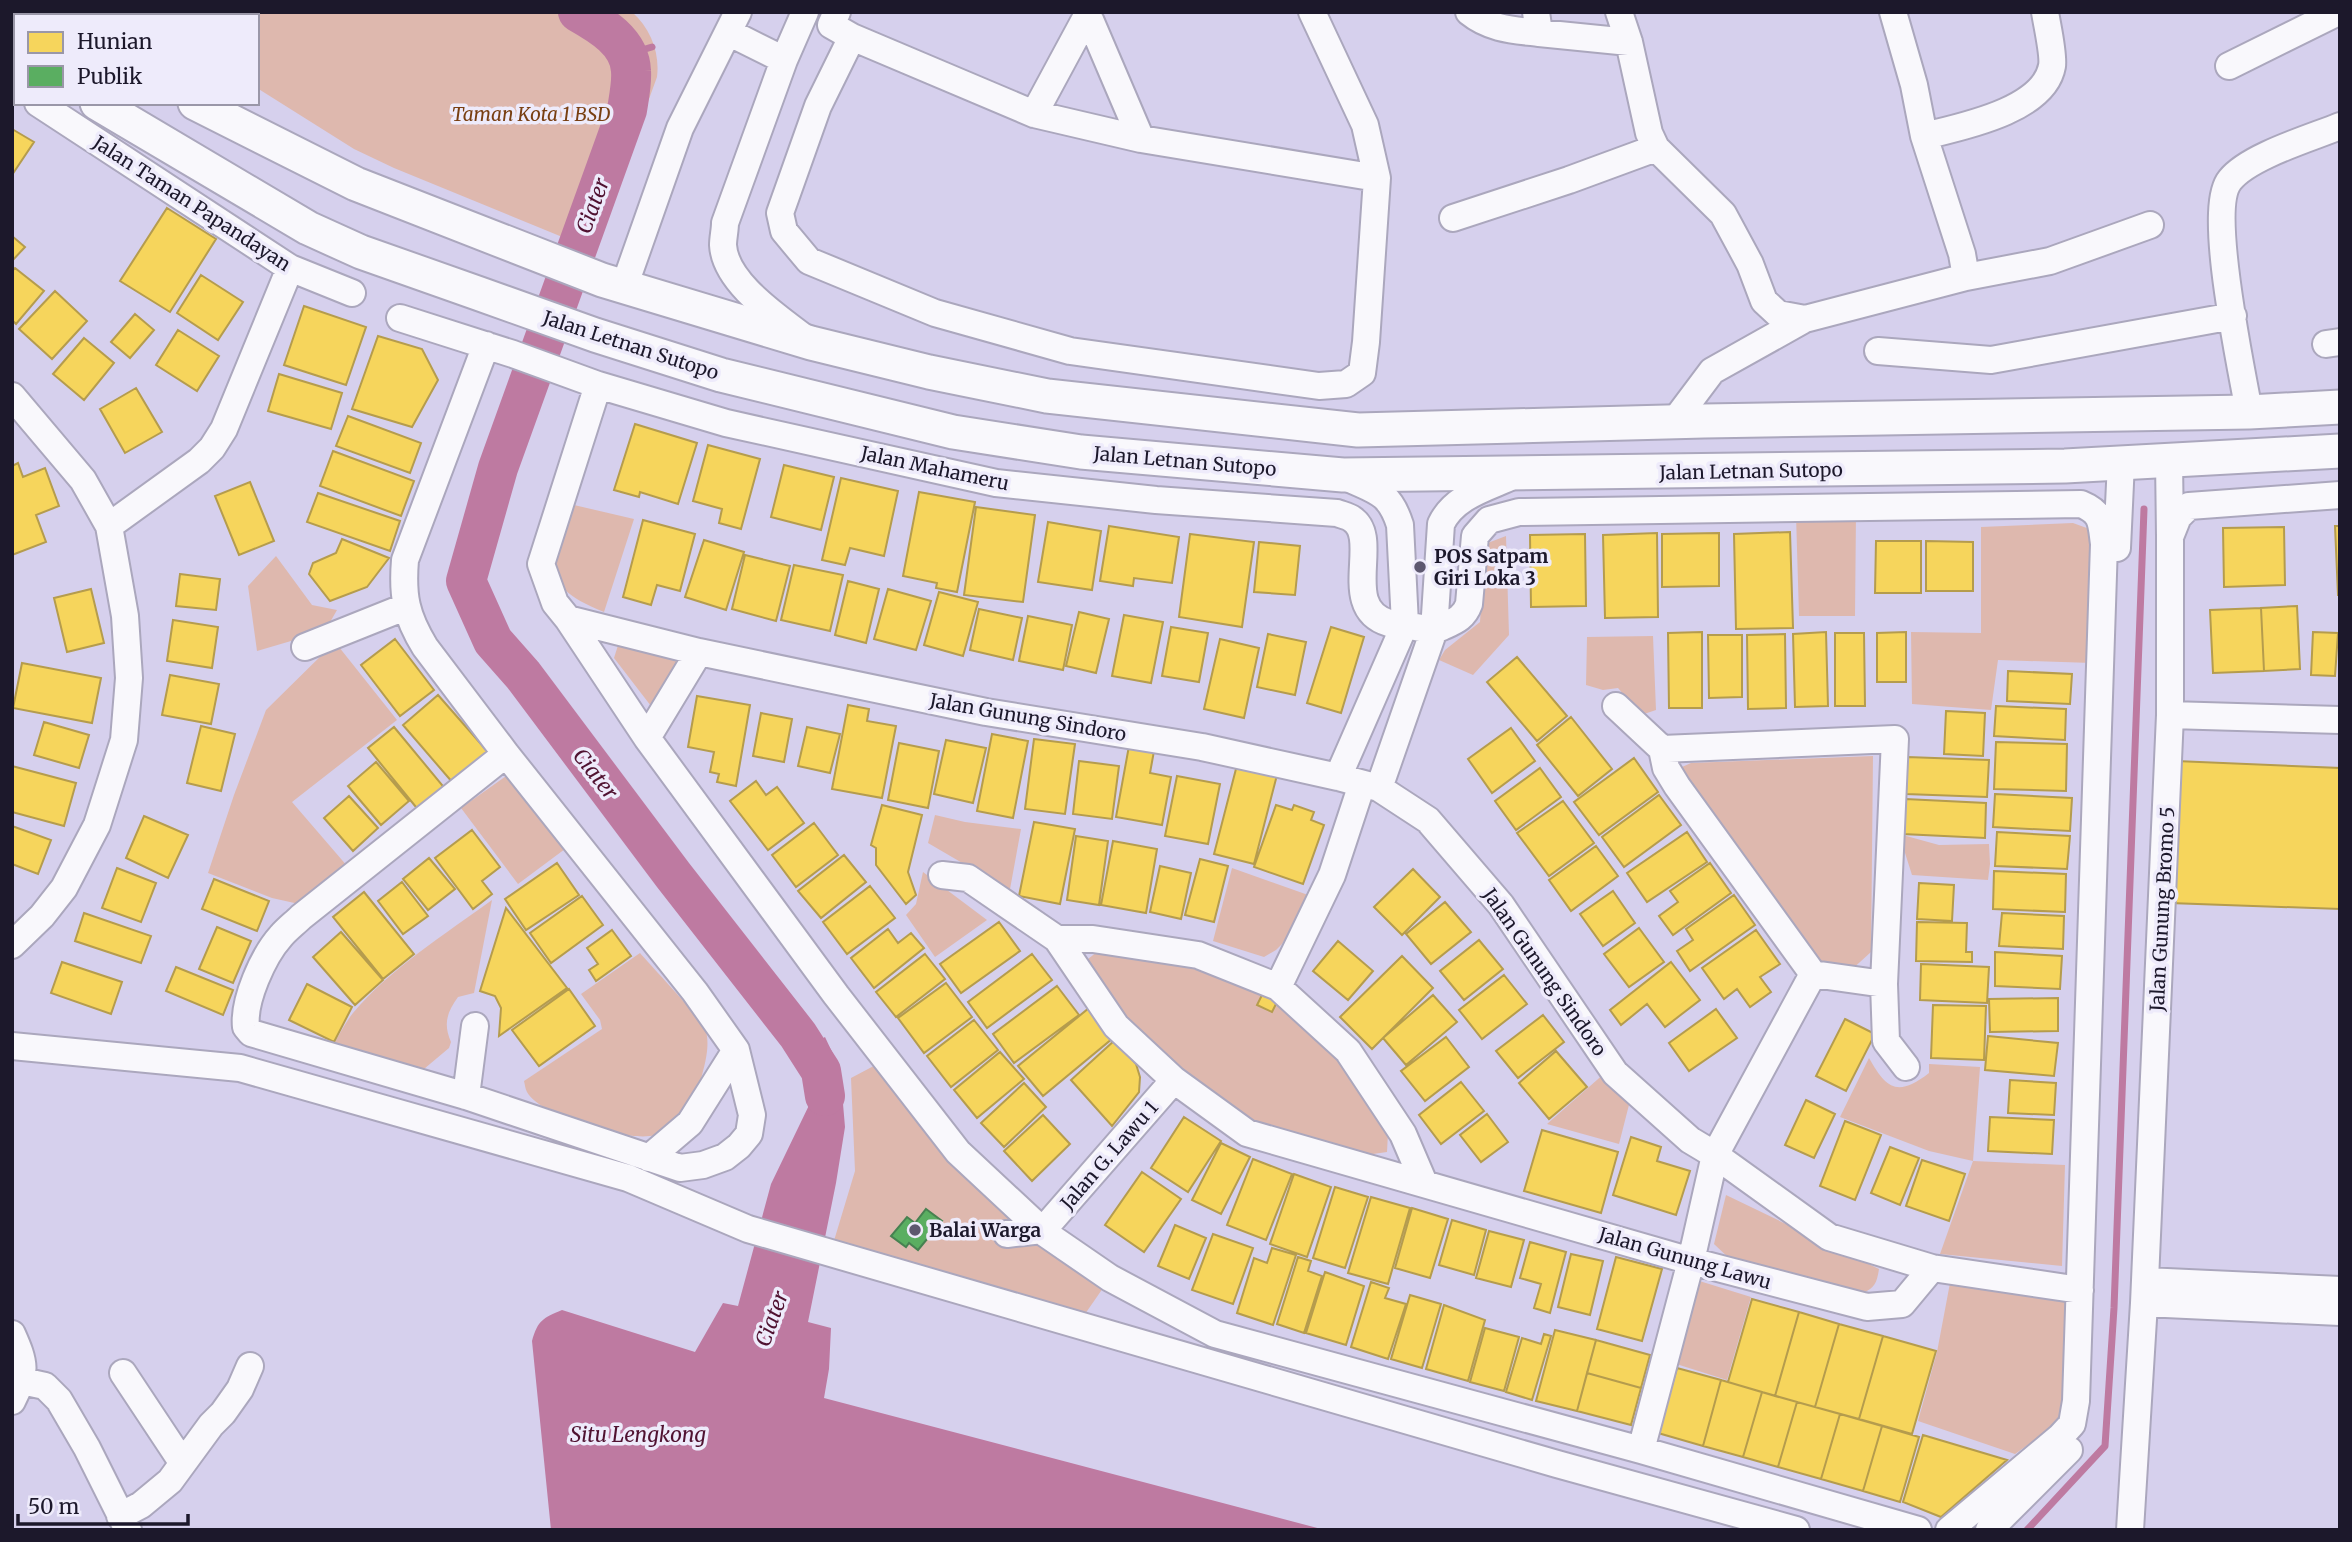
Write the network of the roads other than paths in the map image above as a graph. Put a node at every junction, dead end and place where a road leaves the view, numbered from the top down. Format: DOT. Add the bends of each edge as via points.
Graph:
graph roads {
  1 [pos="805,12"];
  2 [pos="837,12"];
  3 [pos="1312,12"];
  4 [pos="1469,12"];
  5 [pos="1619,12"];
  6 [pos="2045,12"];
  7 [pos="2338,12"];
  8 [pos="1088,13"];
  9 [pos="1894,13"];
  10 [pos="734,22"];
  11 [pos="1538,23"];
  12 [pos="852,37"];
  13 [pos="1629,42"];
  14 [pos="784,61"];
  15 [pos="2229,66"];
  16 [pos="41,105"];
  17 [pos="100,105"];
  18 [pos="198,105"];
  19 [pos="1034,114"];
  20 [pos="2340,125"];
  21 [pos="1923,136"];
  22 [pos="1141,139"];
  23 [pos="1656,148"];
  24 [pos="1377,178"];
  25 [pos="1453,218"];
  26 [pos="2150,225"];
  27 [pos="290,268"];
  28 [pos="1966,277"];
  29 [pos="613,283"];
  30 [pos="352,293"];
  31 [pos="2233,316"];
  32 [pos="400,318"];
  33 [pos="1805,319"];
  34 [pos="811,343"];
  35 [pos="486,345"];
  36 [pos="1878,351"];
  37 [pos="598,385"];
  38 [pos="12,396"];
  39 [pos="2340,407"];
  40 [pos="2249,412"];
  41 [pos="1690,413"];
  42 [pos="2340,451"];
  43 [pos="2169,460"];
  44 [pos="2121,462"];
  45 [pos="1518,474"];
  46 [pos="1343,475"];
  47 [pos="2340,495"];
  48 [pos="109,526"];
  49 [pos="2174,527"];
  50 [pos="405,607"];
  51 [pos="568,619"];
  52 [pos="1405,624"];
  53 [pos="1434,630"];
  54 [pos="305,646"];
  55 [pos="699,652"];
  56 [pos="1616,706"];
  57 [pos="2171,715"];
  58 [pos="2340,720"];
  59 [pos="648,738"];
  60 [pos="1662,748"];
  61 [pos="506,754"];
  62 [pos="1360,783"];
  63 [pos="942,875"];
  64 [pos="1057,939"];
  65 [pos="12,945"];
  66 [pos="1813,974"];
  67 [pos="1884,984"];
  68 [pos="1278,987"];
  69 [pos="475,1026"];
  70 [pos="12,1046"];
  71 [pos="736,1050"];
  72 [pos="1906,1067"];
  73 [pos="1174,1080"];
  74 [pos="466,1096"];
  75 [pos="1715,1154"];
  76 [pos="649,1158"];
  77 [pos="1424,1183"];
  78 [pos="1043,1230"];
  79 [pos="1007,1234"];
  80 [pos="1691,1261"];
  81 [pos="1932,1268"];
  82 [pos="2080,1290"];
  83 [pos="2340,1290"];
  84 [pos="2144,1292"];
  85 [pos="2340,1312"];
  86 [pos="12,1334"];
  87 [pos="250,1366"];
  88 [pos="122,1373"];
  89 [pos="17,1391"];
  90 [pos="1641,1450"];
  91 [pos="182,1462"];
  92 [pos="124,1523"];
  93 [pos="1796,1530"];
  94 [pos="1917,1530"];
  95 [pos="1949,1530"];
  96 [pos="1989,1530"];
  97 [pos="2130,1530"];
  1 -- 14 [label="street"];
  2 -- 12 [label="street" via="831,25"];
  3 -- 24 [label="street" via="1365,125"];
  4 -- 11 [label="street" via="1497,28"];
  5 -- 13 [label="street"];
  6 -- 21 [label="street" via="2052,66 2030,98 1978,123"];
  7 -- 15 [label="street"];
  8 -- 19 [label="street"];
  8 -- 22 [label="street"];
  9 -- 21 [label="street"];
  10 -- 14 [label="street"];
  10 -- 29 [label="street" via="680,128"];
  11 -- 13 [label="street"];
  12 -- 19 [label="street"];
  12 -- 24 [label="street" via="818,106 780,212 784,231 809,261 935,313 1070,351 1319,386 1346,384 1362,373"];
  13 -- 23 [label="street"];
  14 -- 34 [label="street" via="725,223 723,247 732,270 750,293"];
  16 -- 27 [label="street, Jalan Taman Papandayan"];
  17 -- 46 [label="main road, Jalan Letnan Sutopo" via="307,228 595,335 721,375 953,432 1081,452"];
  18 -- 29 [label="main road" via="356,184"];
  19 -- 22 [label="street"];
  20 -- 31 [label="street" via="2250,163 2225,187 2222,229"];
  21 -- 28 [label="street"];
  22 -- 24 [label="street"];
  23 -- 25 [label="street"];
  23 -- 33 [label="street" via="1723,214 1764,301 1778,314"];
  26 -- 28 [label="street" via="2050,261"];
  27 -- 30 [label="street, Jalan Taman Papandayan"];
  27 -- 48 [label="street" via="212,448"];
  28 -- 33 [label="street"];
  29 -- 34 [label="main road"];
  31 -- 36 [label="street" via="1991,360"];
  31 -- 40 [label="street"];
  32 -- 35 [label="street, Jalan Mahameru"];
  33 -- 41 [label="street" via="1712,371"];
  34 -- 41 [label="main road" via="1047,397 1358,430"];
  35 -- 37 [label="street, Jalan Mahameru"];
  35 -- 50 [label="street" via="405,560"];
  37 -- 51 [label="street" via="541,564 555,603"];
  37 -- 52 [label="street, Jalan Mahameru" via="726,423 996,483 1337,513 1355,520 1361,531 1366,604 1387,622"];
  38 -- 48 [label="street" via="83,480"];
  39 -- 40 [label="main road"];
  40 -- 41 [label="main road"];
  42 -- 43 [label="main road, Jalan Letnan Sutopo"];
  43 -- 44 [label="main road, Jalan Letnan Sutopo"];
  43 -- 49 [label="street, Jalan Gunung Bromo 5"];
  44 -- 45 [label="main road, Jalan Letnan Sutopo"];
  44 -- 96 [label="street" via="2091,1415 2088,1432"];
  45 -- 46 [label="main road, Jalan Letnan Sutopo"];
  45 -- 53 [label="street" via="1448,510 1441,523"];
  46 -- 52 [label="street" via="1386,497 1395,509 1400,525"];
  47 -- 49 [label="street" via="2196,504 2189,506"];
  48 -- 65 [label="street" via="125,616 129,678 124,740 97,825 64,888"];
  49 -- 57 [label="street, Jalan Gunung Bromo 5"];
  50 -- 54 [label="street"];
  50 -- 61 [label="street" via="425,647"];
  51 -- 55 [label="street, Jalan Gunung Sindoro"];
  51 -- 59 [label="street"];
  52 -- 53 [label="street, Jalan Mahameru"];
  52 -- 62 [label="street"];
  53 -- 62 [label="street"];
  53 -- 82 [label="street" via="1466,614 1475,536 1489,520 1519,512 2081,504 2096,512 2104,544"];
  55 -- 59 [label="street"];
  55 -- 62 [label="street, Jalan Gunung Sindoro" via="986,712 1202,747"];
  56 -- 60 [label="street"];
  57 -- 58 [label="street"];
  57 -- 84 [label="street, Jalan Gunung Bromo 5"];
  59 -- 78 [label="street" via="836,995 958,1152"];
  60 -- 66 [label="street" via="1666,768 1677,786"];
  60 -- 67 [label="street" via="1899,727"];
  61 -- 71 [label="street"];
  61 -- 74 [label="street" via="280,937 260,970 246,1010 246,1027 251,1033"];
  62 -- 68 [label="street" via="1332,875"];
  62 -- 75 [label="street, Jalan Gunung Sindoro" via="1428,820 1501,905 1615,1073 1689,1140"];
  63 -- 64 [label="street, Jalan Gunung Lawu" via="968,878"];
  64 -- 68 [label="street" via="1093,939 1198,955"];
  64 -- 73 [label="street, Jalan Gunung Lawu" via="1116,1026"];
  66 -- 67 [label="street"];
  66 -- 75 [label="street"];
  67 -- 72 [label="street" via="1886,1041"];
  68 -- 77 [label="street" via="1348,1051 1403,1134"];
  69 -- 74 [label="street"];
  70 -- 93 [label="street" via="240,1068 628,1178 748,1229"];
  71 -- 76 [label="street" via="690,1123"];
  71 -- 76 [label="street" via="752,1115 749,1134 725,1157 703,1165 680,1168"];
  73 -- 77 [label="street, Jalan Gunung Lawu" via="1247,1133"];
  73 -- 78 [label="street, Jalan G. Lawu 1"];
  74 -- 76 [label="street"];
  75 -- 80 [label="street"];
  75 -- 81 [label="street, Jalan Gunung Sindoro" via="1829,1237"];
  77 -- 80 [label="street, Jalan Gunung Lawu"];
  78 -- 79 [label="street"];
  78 -- 90 [label="street" via="1110,1278 1215,1334"];
  80 -- 81 [label="street, Jalan Gunung Lawu" via="1867,1307 1902,1304"];
  80 -- 90 [label="street"];
  81 -- 82 [label="street, Jalan Gunung Sindoro"];
  82 -- 95 [label="street" via="2072,1424"];
  83 -- 84 [label="street"];
  84 -- 85 [label="street"];
  84 -- 97 [label="street, Jalan Gunung Bromo 5"];
  86 -- 89 [label="street" via="23,1359"];
  87 -- 91 [label="street" via="240,1389"];
  88 -- 91 [label="street"];
  89 -- 92 [label="street" via="46,1386 59,1399"];
  90 -- 94 [label="street"];
  91 -- 92 [label="street" via="170,1481"];
}
